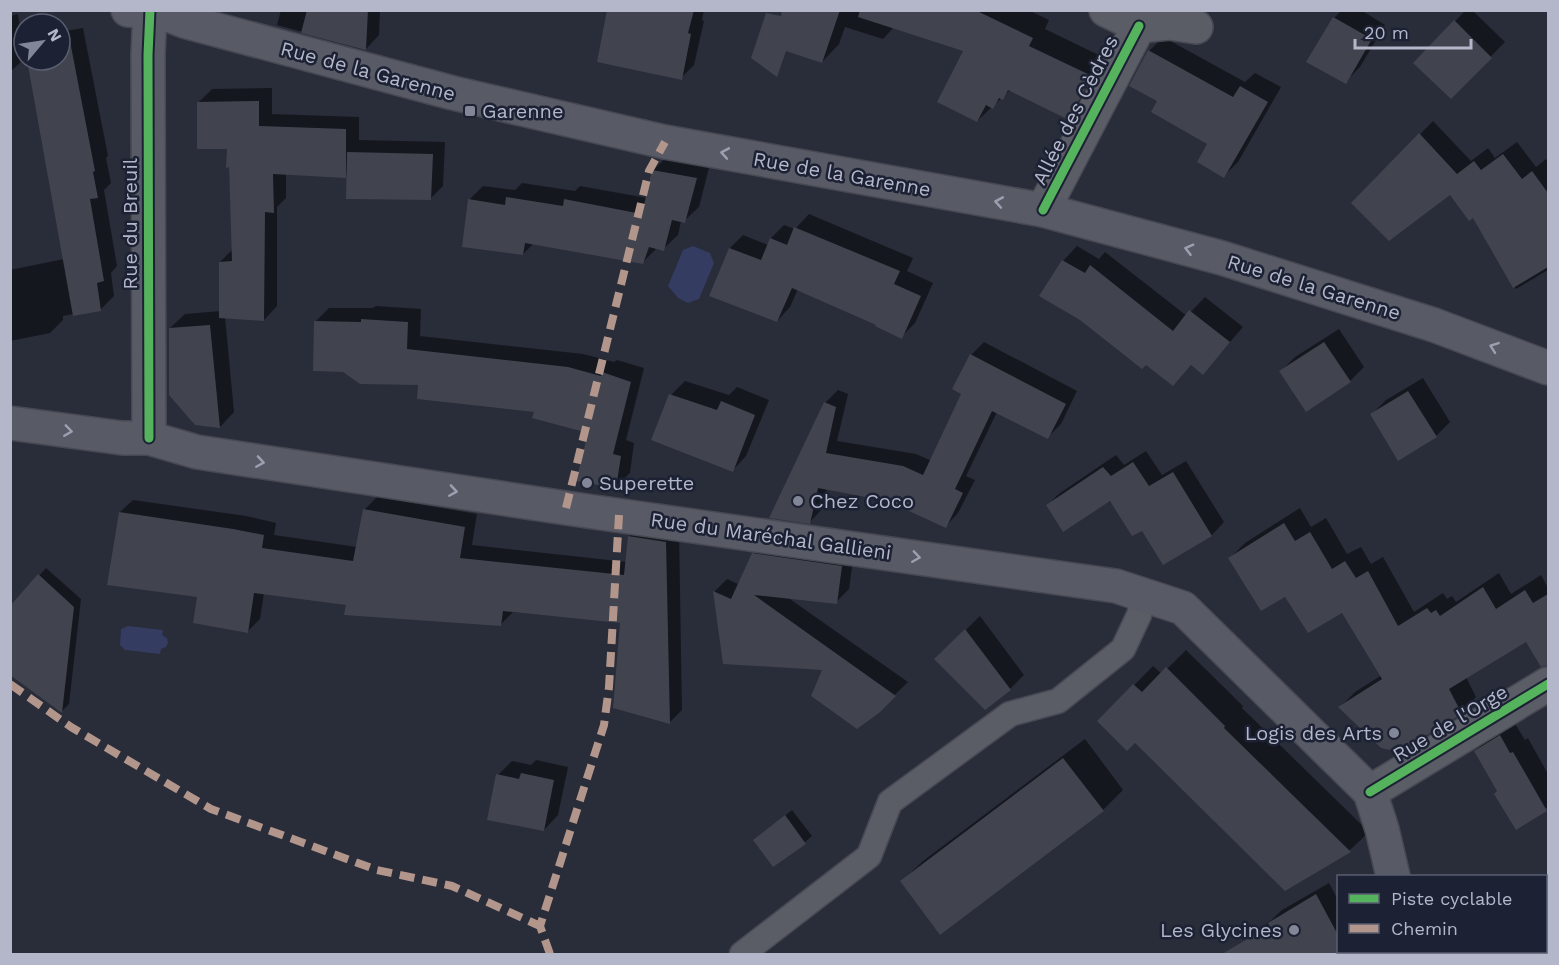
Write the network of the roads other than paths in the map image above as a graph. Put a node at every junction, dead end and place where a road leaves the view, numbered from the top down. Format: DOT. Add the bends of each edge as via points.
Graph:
graph roads {
  1 [pos="1106,10"];
  2 [pos="142,11"];
  3 [pos="1139,26"];
  4 [pos="1196,27"];
  5 [pos="1043,210"];
  6 [pos="1548,368"];
  7 [pos="10,423"];
  8 [pos="149,438"];
  9 [pos="1144,594"];
  10 [pos="1548,684"];
  11 [pos="1370,792"];
  12 [pos="1393,875"];
  13 [pos="742,954"];
  1 -- 3 [label="street, Allée des Cèdres"];
  5 -- 2 [label="main road, Rue de la Garenne, one-way" via="665,142 453,93 161,12"];
  2 -- 8 [label="main road, Rue du Breuil" via="148,55"];
  3 -- 4 [label="street, Allée des Cèdres" via="1169,23"];
  3 -- 5 [label="street, Allée des Cèdres"];
  6 -- 5 [label="main road, Rue de la Garenne, one-way" via="1434,325 1222,258"];
  7 -- 8 [label="main road, Rue du Maréchal Gallieni, one-way"];
  8 -- 9 [label="main road, Rue du Maréchal Gallieni, one-way" via="209,454 554,507 1116,585"];
  9 -- 11 [label="main road, Rue du Maréchal Gallieni" via="1183,608"];
  9 -- 13 [label="lane" via="1123,649 1058,701 1010,714 890,802 869,856"];
  10 -- 11 [label="street, Rue de l'Orge"];
  11 -- 12 [label="main road, Rue du Maréchal Gallieni"];
}
